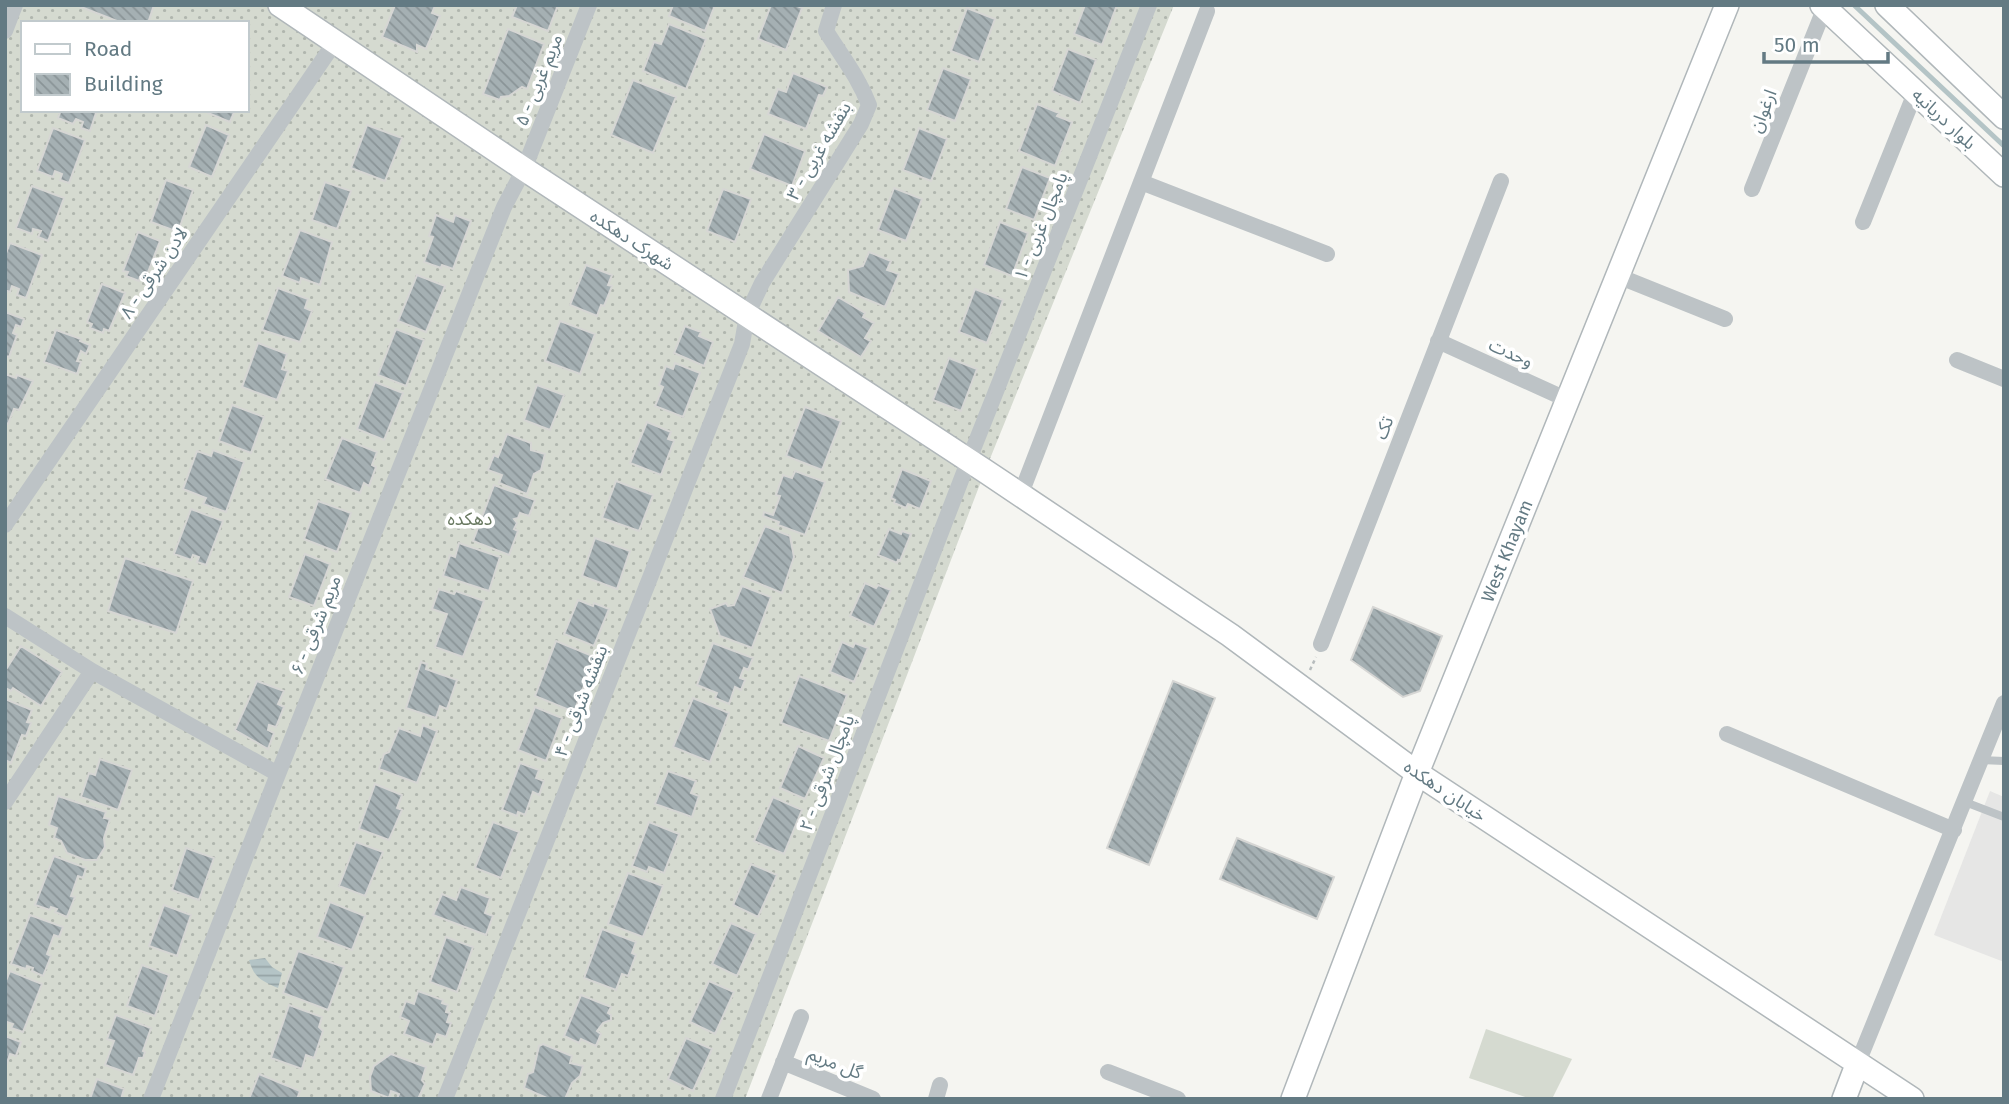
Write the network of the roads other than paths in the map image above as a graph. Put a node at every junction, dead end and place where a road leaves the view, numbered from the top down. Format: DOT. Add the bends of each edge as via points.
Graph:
graph roads {
  1 [pos="15,5"];
  2 [pos="280,5"];
  3 [pos="589,5"];
  4 [pos="834,5"];
  5 [pos="1149,5"];
  6 [pos="1727,5"];
  7 [pos="1887,5"];
  8 [pos="1824,6"];
  9 [pos="1207,11"];
  10 [pos="304,12"];
  11 [pos="5,31"];
  12 [pos="335,42"];
  13 [pos="1915,93"];
  14 [pos="2004,117"];
  15 [pos="524,169"];
  16 [pos="2004,175"];
  17 [pos="1501,181"];
  18 [pos="1141,182"];
  19 [pos="1752,189"];
  20 [pos="1863,222"];
  21 [pos="1327,254"];
  22 [pos="1618,276"];
  23 [pos="747,315"];
  24 [pos="1725,319"];
  25 [pos="1438,341"];
  26 [pos="1958,360"];
  27 [pos="2004,379"];
  28 [pos="1568,400"];
  29 [pos="977,466"];
  30 [pos="1020,496"];
  31 [pos="5,525"];
  32 [pos="5,616"];
  33 [pos="1321,644"];
  34 [pos="92,671"];
  35 [pos="2004,703"];
  36 [pos="2000,723"];
  37 [pos="1727,734"];
  38 [pos="1981,760"];
  39 [pos="2004,761"];
  40 [pos="1417,773"];
  41 [pos="278,774"];
  42 [pos="5,802"];
  43 [pos="1965,802"];
  44 [pos="2004,817"];
  45 [pos="1954,830"];
  46 [pos="801,1017"];
  47 [pos="783,1062"];
  48 [pos="1857,1065"];
  49 [pos="1108,1072"];
  50 [pos="151,1099"];
  51 [pos="446,1099"];
  52 [pos="723,1099"];
  53 [pos="769,1099"];
  54 [pos="873,1099"];
  55 [pos="1178,1099"];
  56 [pos="1293,1099"];
  57 [pos="1844,1099"];
  58 [pos="1912,1099"];
  1 -- 11 [label="street"];
  2 -- 10 [label="street, شهرک دهکده"];
  3 -- 15 [label="street, مریم غربی - ۵"];
  4 -- 23 [label="street, بنفشه غربی - ۳" via="826,31 859,80 869,104"];
  5 -- 29 [label="street, پامچال غربی - ۱"];
  6 -- 22 [label="street, West Khayam"];
  7 -- 14 [label="street"];
  8 -- 13 [label="street, بلوار دریانیه"];
  8 -- 19 [label="street, ارغوان"];
  9 -- 18 [label="street"];
  10 -- 12 [label="street, شهرک دهکده"];
  12 -- 15 [label="street, شهرک دهکده"];
  12 -- 31 [label="street, لادن شرقی - ۸"];
  13 -- 16 [label="street, بلوار دریانیه"];
  13 -- 20 [label="street"];
  15 -- 23 [label="street, شهرک دهکده"];
  15 -- 41 [label="street, مریم شرقی - ۶" via="504,207"];
  17 -- 25 [label="street, تک"];
  18 -- 21 [label="street"];
  18 -- 30 [label="street"];
  22 -- 24 [label="street"];
  22 -- 28 [label="street, West Khayam"];
  23 -- 29 [label="street, شهرک دهکده"];
  23 -- 51 [label="street, بنفشه شرقی - ۴" via="742,344"];
  25 -- 28 [label="street, وحدت"];
  25 -- 33 [label="street, تک"];
  26 -- 27 [label="street"];
  28 -- 40 [label="street, West Khayam"];
  29 -- 30 [label="street, خیابان دهکده"];
  29 -- 52 [label="street, پامچال شرقی - ۲"];
  30 -- 40 [label="street, خیابان دهکده" via="1230,635"];
  32 -- 34 [label="street"];
  34 -- 41 [label="street"];
  34 -- 42 [label="street"];
  35 -- 36 [label="street"];
  36 -- 38 [label="street"];
  37 -- 45 [label="street"];
  38 -- 39 [label="lane"];
  38 -- 43 [label="street"];
  40 -- 48 [label="street, خیابان دهکده"];
  40 -- 56 [label="street, West Khayam"];
  41 -- 50 [label="street, مریم شرقی - ۶"];
  43 -- 44 [label="lane"];
  43 -- 45 [label="street"];
  45 -- 48 [label="street"];
  46 -- 47 [label="street"];
  47 -- 53 [label="street"];
  47 -- 54 [label="street, گل مریم"];
  48 -- 57 [label="street"];
  48 -- 58 [label="street, خیابان دهکده"];
  49 -- 55 [label="street"];
}
